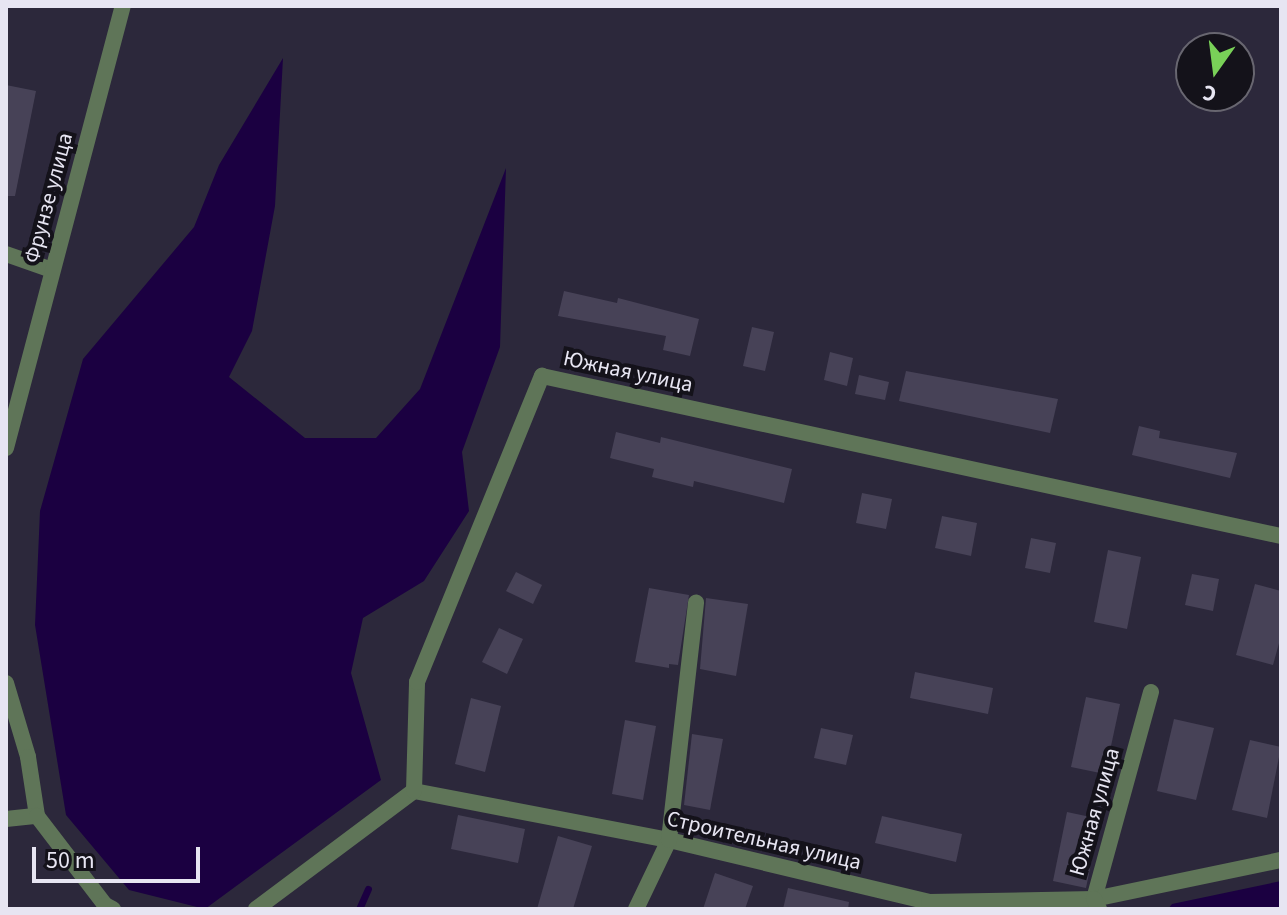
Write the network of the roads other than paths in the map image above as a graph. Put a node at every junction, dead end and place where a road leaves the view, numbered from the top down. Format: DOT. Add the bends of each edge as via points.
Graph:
graph roads {
  1 [pos="123,6"];
  2 [pos="6,254"];
  3 [pos="52,270"];
  4 [pos="6,448"];
  5 [pos="1281,536"];
  6 [pos="696,603"];
  7 [pos="6,683"];
  8 [pos="1151,692"];
  9 [pos="414,791"];
  10 [pos="37,816"];
  11 [pos="6,819"];
  12 [pos="669,840"];
  13 [pos="1281,860"];
  14 [pos="1097,904"];
  15 [pos="113,909"];
  16 [pos="256,909"];
  17 [pos="636,909"];
  1 -- 3 [label="street, Фрунзе улица"];
  2 -- 3 [label="street"];
  3 -- 4 [label="street, Фрунзе улица"];
  5 -- 9 [label="street, Южная улица" via="542,376 417,682"];
  6 -- 12 [label="street"];
  7 -- 10 [label="street" via="28,757"];
  8 -- 14 [label="street, Южная улица"];
  9 -- 12 [label="street, Строительная улица"];
  9 -- 16 [label="street"];
  10 -- 11 [label="street"];
  10 -- 15 [label="street"];
  12 -- 14 [label="street, Строительная улица" via="929,902"];
  12 -- 17 [label="street"];
  13 -- 14 [label="street, Южная улица"];
}
